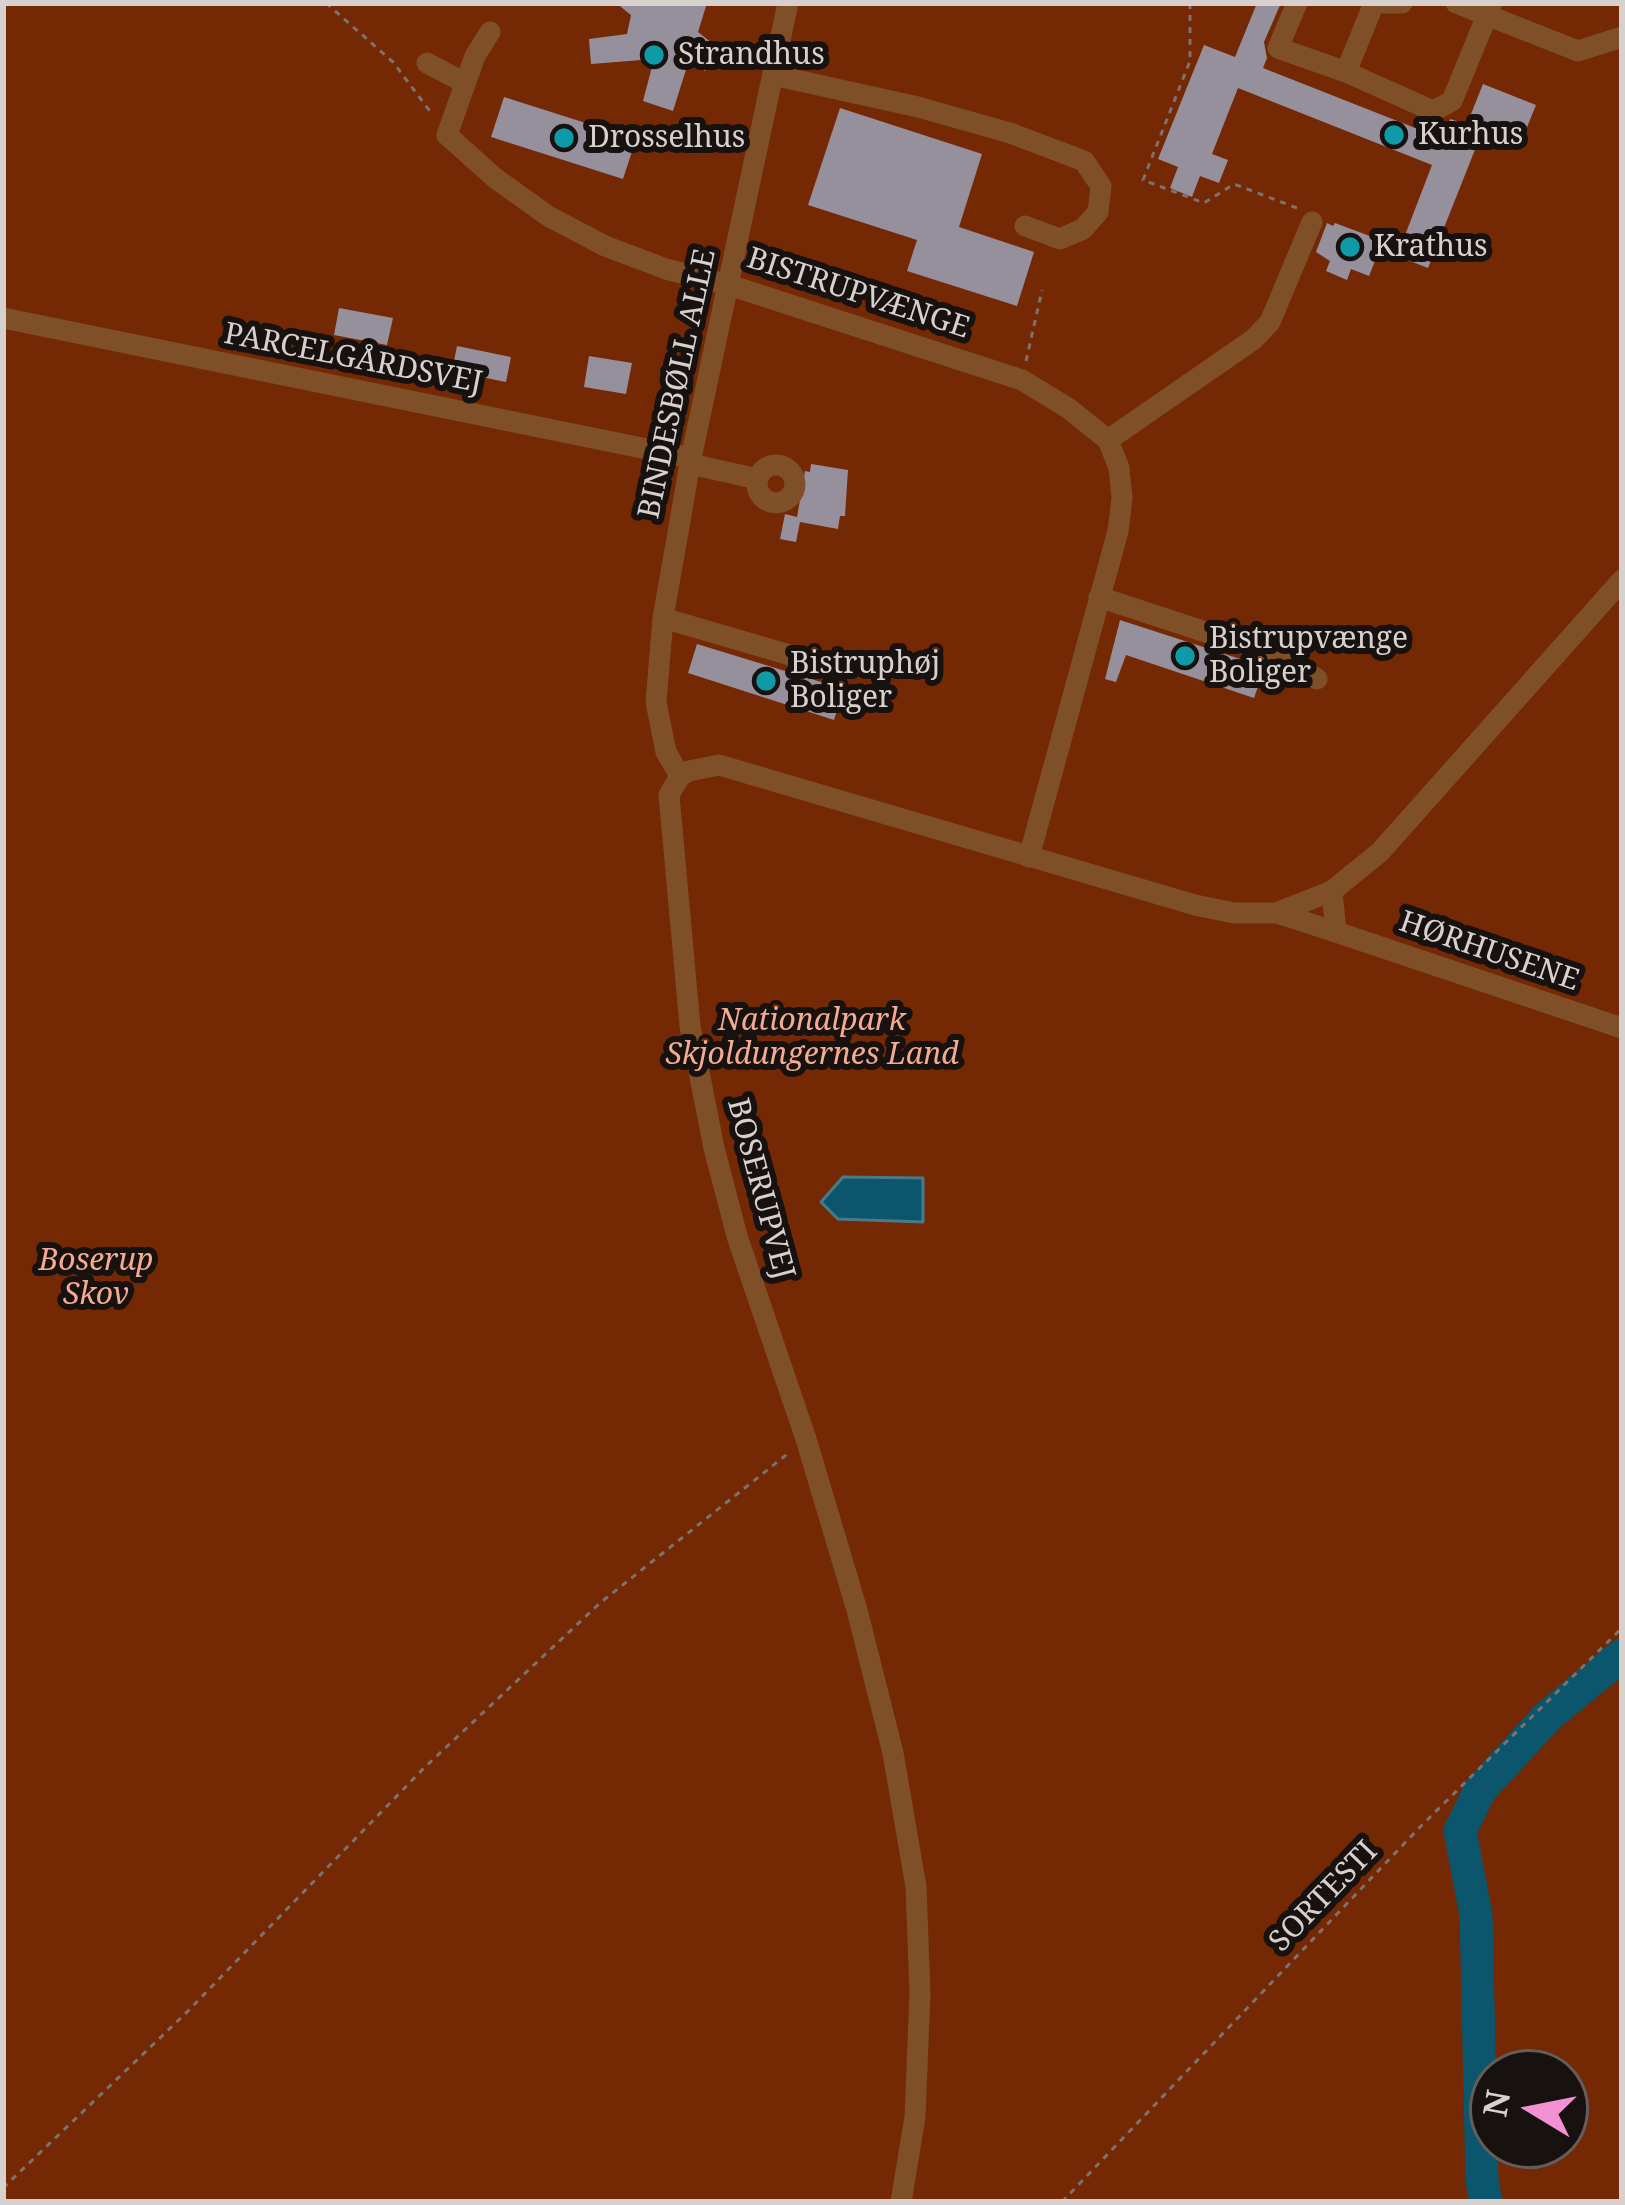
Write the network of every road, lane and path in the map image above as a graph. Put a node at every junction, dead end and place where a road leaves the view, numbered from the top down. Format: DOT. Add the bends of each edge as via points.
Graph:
graph roads {
  1 [pos="326,3"];
  2 [pos="788,3"];
  3 [pos="1190,3"];
  4 [pos="1297,3"];
  5 [pos="1376,3"];
  6 [pos="1402,3"];
  7 [pos="1456,3"];
  8 [pos="1490,9"];
  9 [pos="490,32"];
  10 [pos="1622,37"];
  11 [pos="427,63"];
  12 [pos="1346,72"];
  13 [pos="773,75"];
  14 [pos="465,83"];
  15 [pos="447,135"];
  16 [pos="1312,222"];
  17 [pos="1024,226"];
  18 [pos="729,285"];
  19 [pos="1042,290"];
  20 [pos="3,318"];
  21 [pos="1022,380"];
  22 [pos="1108,440"];
  23 [pos="690,461"];
  24 [pos="758,479"];
  25 [pos="1622,580"];
  26 [pos="1099,597"];
  27 [pos="663,618"];
  28 [pos="831,667"];
  29 [pos="1317,680"];
  30 [pos="680,776"];
  31 [pos="1029,857"];
  32 [pos="1332,891"];
  33 [pos="1276,913"];
  34 [pos="1336,932"];
  35 [pos="1622,1028"];
  36 [pos="806,1439"];
  37 [pos="1622,1628"];
  38 [pos="3,2188"];
  39 [pos="901,2202"];
  40 [pos="1063,2202"];
  1 -- 15 [label="path" via="393,62"];
  2 -- 13 [label="street, BINDESBØLL ALLE"];
  3 -- 16 [label="path" via="1190,61 1143,180 1204,203 1234,184 1294,205"];
  4 -- 12 [label="street" via="1278,48"];
  5 -- 6 [label="street"];
  5 -- 12 [label="street"];
  7 -- 8 [label="street"];
  8 -- 10 [label="street" via="1579,51"];
  8 -- 12 [label="street" via="1453,101 1433,111"];
  9 -- 14 [label="street"];
  11 -- 14 [label="street"];
  13 -- 17 [label="street" via="918,107 1084,161 1102,186 1098,212 1083,229 1060,239"];
  13 -- 18 [label="street, BINDESBØLL ALLE"];
  14 -- 15 [label="street"];
  15 -- 18 [label="street, BISTRUPVÆNGE" via="567,226 666,269"];
  16 -- 22 [label="street" via="1270,322"];
  18 -- 21 [label="street, BISTRUPVÆNGE"];
  18 -- 23 [label="street, BINDESBØLL ALLE"];
  19 -- 21 [label="path"];
  20 -- 23 [label="street, PARCELGÅRDSVEJ"];
  21 -- 22 [label="street, BISTRUPVÆNGE"];
  22 -- 26 [label="street" via="1122,498"];
  23 -- 24 [label="street, PARCELGÅRDSVEJ"];
  23 -- 27 [label="street, BINDESBØLL ALLE"];
  25 -- 32 [label="street" via="1380,852"];
  26 -- 29 [label="street" via="1288,659"];
  26 -- 31 [label="street"];
  27 -- 28 [label="street"];
  27 -- 30 [label="street, BINDESBØLL ALLE" via="656,702"];
  30 -- 31 [label="street" via="719,765"];
  30 -- 36 [label="street, BOSERUPVEJ" via="667,803 690,1027 737,1236"];
  31 -- 33 [label="street" via="1195,905"];
  32 -- 33 [label="street"];
  32 -- 34 [label="street"];
  33 -- 34 [label="street, HØRHUSENE"];
  34 -- 35 [label="street, HØRHUSENE"];
  36 -- 38 [label="path" via="600,1604 424,1768"];
  36 -- 39 [label="street, BOSERUPVEJ" via="893,1753 916,1887 915,2117"];
  37 -- 40 [label="path, SORTESTI"];
}
